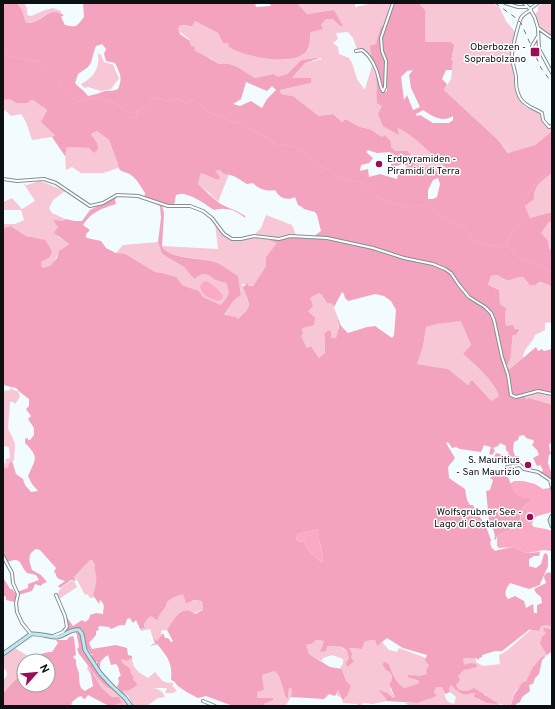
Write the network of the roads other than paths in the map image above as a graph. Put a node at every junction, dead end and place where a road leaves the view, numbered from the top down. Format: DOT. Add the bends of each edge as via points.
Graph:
graph roads {
  1 [pos="393,3"];
  2 [pos="505,3"];
  3 [pos="524,3"];
  4 [pos="538,3"];
  5 [pos="526,6"];
  6 [pos="530,10"];
  7 [pos="538,28"];
  8 [pos="538,36"];
  9 [pos="552,38"];
  10 [pos="532,46"];
  11 [pos="356,51"];
  12 [pos="552,74"];
  13 [pos="552,126"];
  14 [pos="3,179"];
  15 [pos="552,394"];
  16 [pos="507,467"];
  17 [pos="552,488"];
  18 [pos="552,516"];
  19 [pos="552,526"];
  20 [pos="3,556"];
  21 [pos="56,595"];
  22 [pos="31,634"];
  23 [pos="53,636"];
  24 [pos="3,654"];
  25 [pos="203,701"];
  26 [pos="131,706"];
  27 [pos="215,706"];
  1 -- 11 [label="street" via="381,38 386,61 384,90 366,53 362,50"];
  2 -- 5 [label="street" via="518,7"];
  3 -- 5 [label="street"];
  4 -- 6 [label="street"];
  5 -- 6 [label="street"];
  6 -- 7 [label="street"];
  6 -- 13 [label="street" via="521,18 512,48 515,86 524,103 542,114 544,123"];
  7 -- 8 [label="street"];
  7 -- 9 [label="street"];
  8 -- 10 [label="street"];
  8 -- 12 [label="street" via="539,49"];
  14 -- 15 [label="street" via="44,179 56,183 90,206 102,204 117,195 124,195 138,196 168,206 196,208 208,214 224,234 232,239 254,236 279,239 290,236 327,238 439,266 451,273 469,297 491,314 511,395 516,397 538,391"];
  16 -- 17 [label="street" via="520,464 524,468 538,472 550,480"];
  18 -- 19 [label="main road"];
  20 -- 22 [label="street" via="12,572 12,583 18,594 16,612"];
  21 -- 23 [label="street" via="68,626 63,632"];
  22 -- 23 [label="main road"];
  22 -- 24 [label="main road"];
  23 -- 26 [label="main road" via="61,636 74,629 79,630 83,646 100,673"];
  25 -- 27 [label="street"];
}
